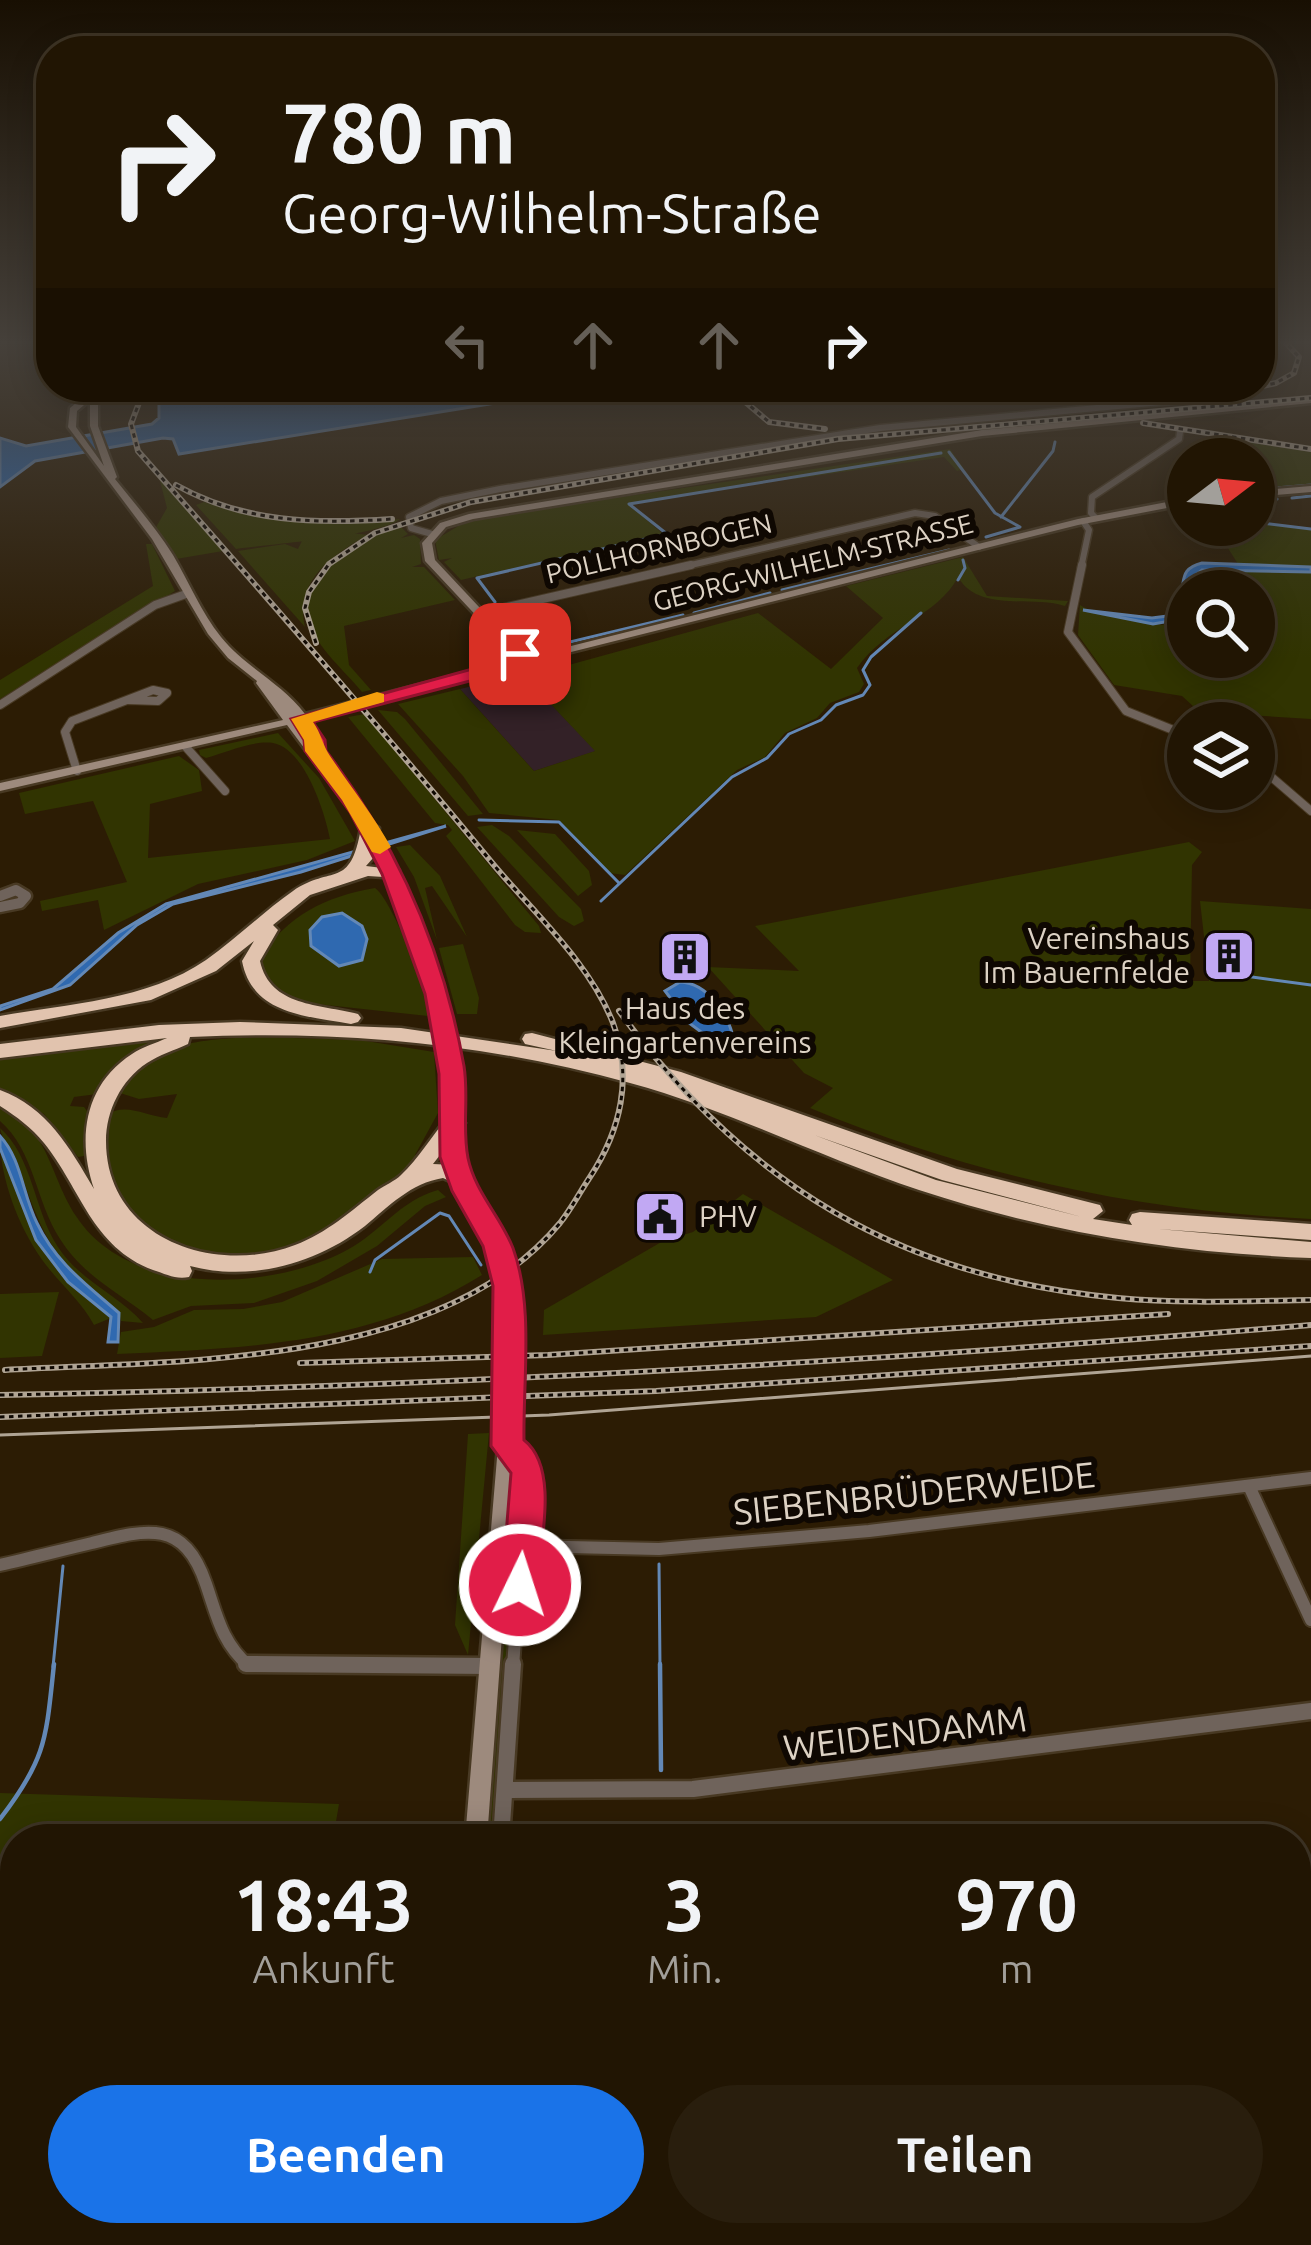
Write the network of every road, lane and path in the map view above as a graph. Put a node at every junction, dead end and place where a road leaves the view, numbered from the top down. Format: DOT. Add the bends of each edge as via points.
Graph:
graph roads {
  1 [pos="84,448"];
  2 [pos="103,448"];
  3 [pos="758,448"];
  4 [pos="899,448"];
  5 [pos="1167,448"];
  6 [pos="116,483"];
  7 [pos="1311,489"];
  8 [pos="1275,492"];
  9 [pos="1167,505"];
  10 [pos="1090,519"];
  11 [pos="432,534"];
  12 [pos="979,547"];
  13 [pos="186,594"];
  14 [pos="481,613"];
  15 [pos="520,656"];
  16 [pos="128,700"];
  17 [pos="0,705"];
  18 [pos="293,718"];
  19 [pos="1167,728"];
  20 [pos="185,746"];
  21 [pos="77,771"];
  22 [pos="1275,780"];
  23 [pos="0,787"];
  24 [pos="225,791"];
  25 [pos="1311,811"];
  26 [pos="372,841"];
  27 [pos="393,874"];
  28 [pos="348,875"];
  29 [pos="0,896"];
  30 [pos="0,908"];
  31 [pos="351,1018"];
  32 [pos="0,1022"];
  33 [pos="241,1028"];
  34 [pos="0,1039"];
  35 [pos="0,1051"];
  36 [pos="0,1097"];
  37 [pos="454,1123"];
  38 [pos="410,1178"];
  39 [pos="461,1178"];
  40 [pos="1311,1232"];
  41 [pos="1311,1250"];
  42 [pos="507,1446"];
  43 [pos="1311,1478"];
  44 [pos="1249,1486"];
  45 [pos="522,1546"];
  46 [pos="0,1565"];
  47 [pos="1311,1620"];
  48 [pos="491,1666"];
  49 [pos="1311,1711"];
  50 [pos="505,1790"];
  51 [pos="477,1824"];
  52 [pos="502,1824"];
  1 -- 6 [label="main road"];
  2 -- 6 [label="main road"];
  3 -- 11 [label="street" via="441,501 410,515 411,528"];
  4 -- 11 [label="main road" via="472,516"];
  5 -- 10 [label="street" via="1092,497"];
  6 -- 13 [label="main road"];
  7 -- 8 [label="main road"];
  9 -- 10 [label="main road, GEORG-WILHELM-STRASSE"];
  10 -- 12 [label="main road, GEORG-WILHELM-STRASSE"];
  10 -- 19 [label="street" via="1069,632 1126,711"];
  11 -- 14 [label="main road" via="430,561"];
  12 -- 14 [label="street, POLLHORNBOGEN" via="935,516 915,513"];
  12 -- 15 [label="main road, GEORG-WILHELM-STRASSE"];
  13 -- 17 [label="street" via="155,605"];
  13 -- 18 [label="main road" via="212,634"];
  14 -- 15 [label="main road"];
  15 -- 18 [label="main road, GEORG-WILHELM-STRASSE"];
  16 -- 21 [label="street" via="69,724"];
  18 -- 20 [label="main road, GEORG-WILHELM-STRASSE"];
  18 -- 26 [label="main road"];
  20 -- 21 [label="main road, GEORG-WILHELM-STRASSE"];
  20 -- 24 [label="street"];
  21 -- 23 [label="main road, GEORG-WILHELM-STRASSE"];
  22 -- 25 [label="street"];
  26 -- 27 [label="main road"];
  26 -- 28 [label="highway"];
  27 -- 28 [label="highway"];
  27 -- 31 [label="highway" via="309,899 253,953 253,978 272,999"];
  27 -- 37 [label="main road, bridge" via="442,1012"];
  28 -- 32 [label="highway" via="293,897 232,951 180,982 123,1002"];
  29 -- 30 [label="street" via="26,896"];
  31 -- 34 [label="highway" via="196,1018"];
  31 -- 40 [label="highway" via="500,1032 624,1059 935,1170 1074,1208 1210,1228"];
  33 -- 35 [label="highway"];
  33 -- 38 [label="highway" via="158,1047 128,1068 104,1100 95,1168 129,1228 183,1258 256,1263 329,1239"];
  33 -- 41 [label="highway" via="423,1036 550,1057 690,1095 980,1201 1166,1238"];
  36 -- 39 [label="highway" via="51,1133 116,1239 148,1261 190,1273 247,1276 296,1265 348,1243 410,1193"];
  37 -- 38 [label="highway"];
  37 -- 39 [label="main road"];
  38 -- 39 [label="highway" via="446,1170"];
  39 -- 42 [label="main road" via="506,1274"];
  42 -- 45 [label="street" via="527,1473"];
  42 -- 48 [label="main road"];
  43 -- 44 [label="street, SIEBENBRÜDERWEIDE"];
  44 -- 45 [label="street, SIEBENBRÜDERWEIDE" via="659,1549"];
  44 -- 47 [label="street"];
  45 -- 50 [label="street"];
  46 -- 48 [label="street" via="166,1530 192,1552 233,1655 249,1666"];
  48 -- 51 [label="main road"];
  49 -- 50 [label="street, WEIDENDAMM" via="693,1790"];
  50 -- 52 [label="street"];
}
